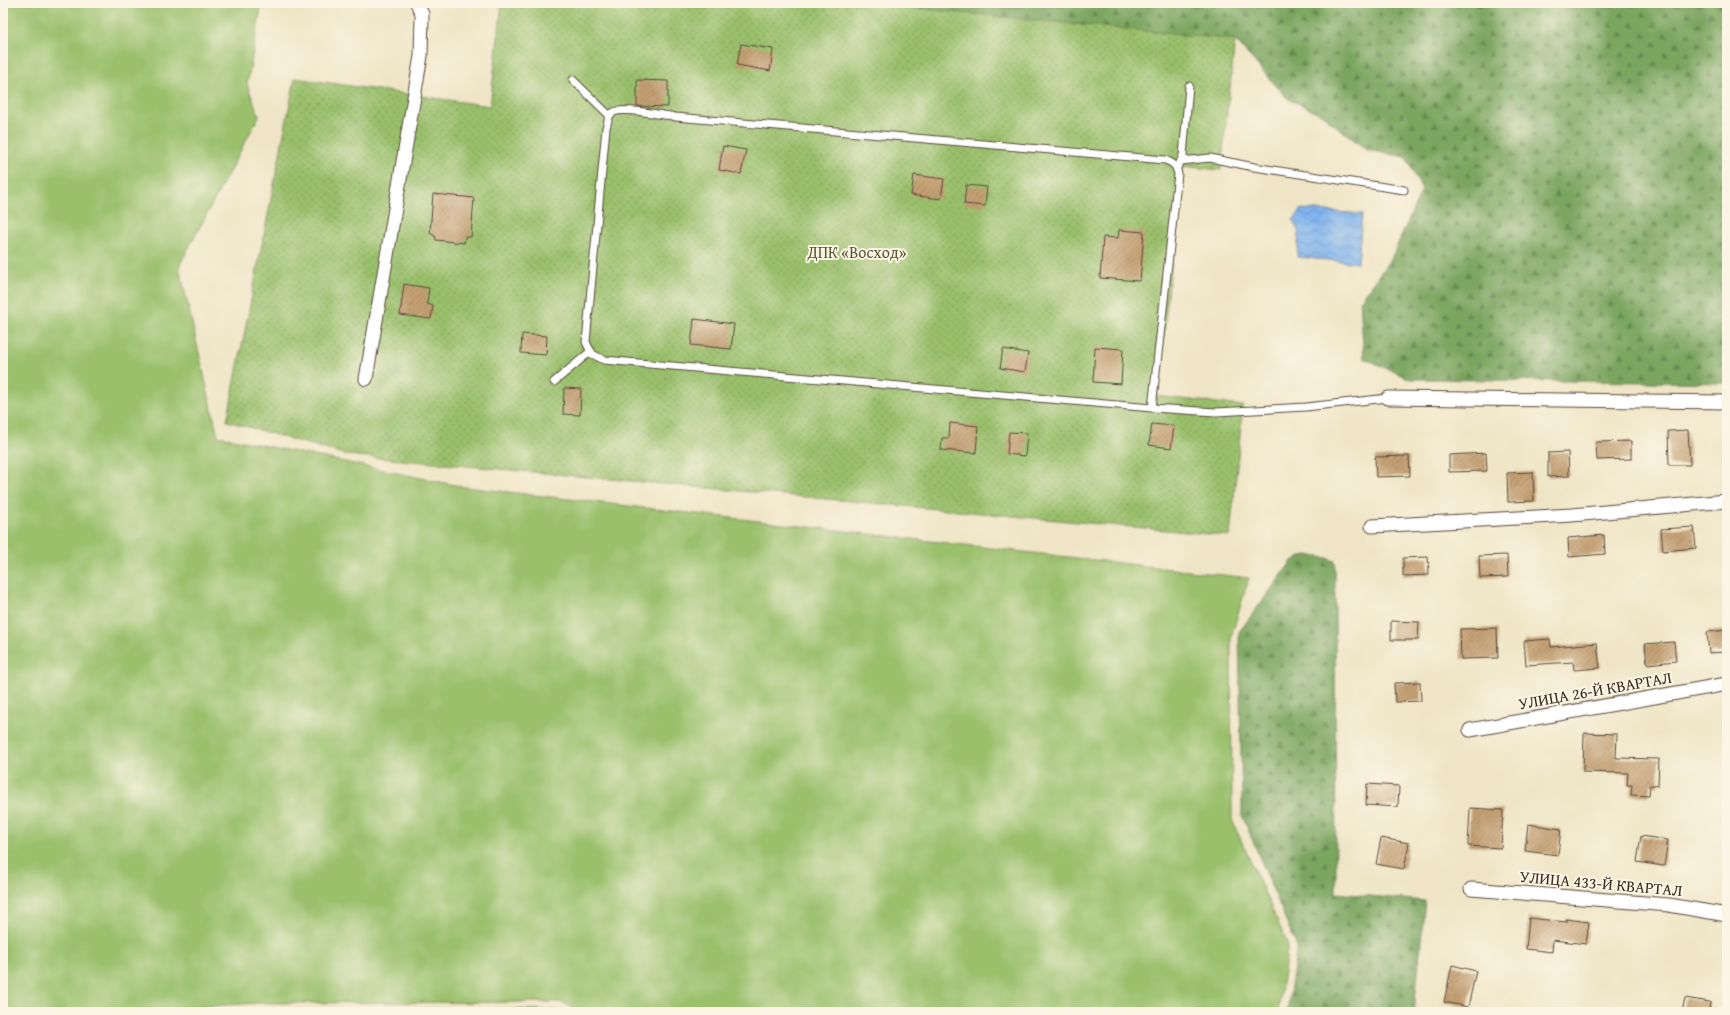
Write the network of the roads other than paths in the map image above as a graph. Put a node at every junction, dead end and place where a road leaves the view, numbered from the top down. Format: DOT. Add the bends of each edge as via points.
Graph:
graph roads {
  1 [pos="417,3"];
  2 [pos="573,80"];
  3 [pos="1189,86"];
  4 [pos="609,116"];
  5 [pos="1179,164"];
  6 [pos="1404,190"];
  7 [pos="590,351"];
  8 [pos="366,379"];
  9 [pos="554,382"];
  10 [pos="1388,398"];
  11 [pos="1727,402"];
  12 [pos="1152,408"];
  13 [pos="1727,502"];
  14 [pos="1372,526"];
  15 [pos="1727,684"];
  16 [pos="1470,730"];
  17 [pos="1471,889"];
  18 [pos="1727,915"];
  1 -- 8 [label="street" via="422,14 420,56"];
  2 -- 4 [label="lane"];
  3 -- 5 [label="lane" via="1183,156"];
  4 -- 5 [label="lane" via="614,112 626,110 676,117 1165,160"];
  4 -- 7 [label="lane" via="586,342"];
  5 -- 6 [label="lane" via="1210,158"];
  5 -- 12 [label="lane"];
  7 -- 9 [label="lane"];
  7 -- 12 [label="lane" via="604,360"];
  10 -- 11 [label="street"];
  10 -- 12 [label="lane" via="1306,407 1216,412"];
  13 -- 14 [label="street" via="1572,515"];
  15 -- 16 [label="street, УЛИЦА 26-Й КВАРТАЛ"];
  17 -- 18 [label="street, УЛИЦА 433-Й КВАРТАЛ" via="1669,905"];
}
